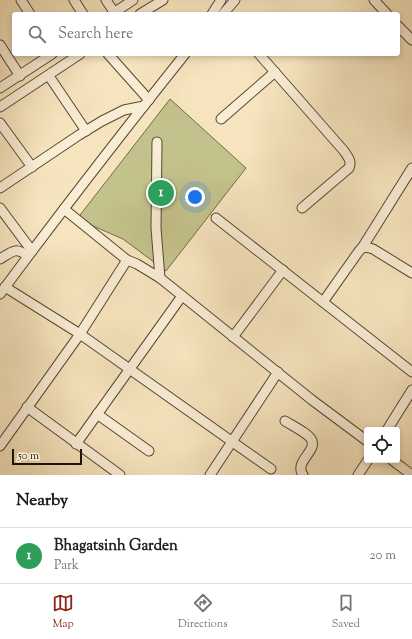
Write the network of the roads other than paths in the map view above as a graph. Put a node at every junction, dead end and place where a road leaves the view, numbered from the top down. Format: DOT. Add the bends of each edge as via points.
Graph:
graph roads {
  1 [pos="21,0"];
  2 [pos="74,0"];
  3 [pos="106,0"];
  4 [pos="133,0"];
  5 [pos="163,0"];
  6 [pos="221,0"];
  7 [pos="234,0"];
  8 [pos="374,0"];
  9 [pos="29,12"];
  10 [pos="82,12"];
  11 [pos="112,12"];
  12 [pos="115,12"];
  13 [pos="143,12"];
  14 [pos="213,12"];
  15 [pos="226,12"];
  16 [pos="385,12"];
  17 [pos="400,28"];
  18 [pos="412,40"];
  19 [pos="0,45"];
  20 [pos="49,56"];
  21 [pos="77,56"];
  22 [pos="110,56"];
  23 [pos="183,56"];
  24 [pos="262,56"];
  25 [pos="275,72"];
  26 [pos="20,76"];
  27 [pos="48,76"];
  28 [pos="0,88"];
  29 [pos="146,103"];
  30 [pos="0,107"];
  31 [pos="221,119"];
  32 [pos="0,123"];
  33 [pos="86,131"];
  34 [pos="157,142"];
  35 [pos="32,167"];
  36 [pos="412,168"];
  37 [pos="0,188"];
  38 [pos="0,208"];
  39 [pos="302,208"];
  40 [pos="64,209"];
  41 [pos="216,218"];
  42 [pos="362,248"];
  43 [pos="30,253"];
  44 [pos="0,259"];
  45 [pos="127,260"];
  46 [pos="283,270"];
  47 [pos="412,273"];
  48 [pos="160,278"];
  49 [pos="3,290"];
  50 [pos="182,296"];
  51 [pos="324,302"];
  52 [pos="80,334"];
  53 [pos="233,337"];
  54 [pos="130,369"];
  55 [pos="278,372"];
  56 [pos="412,372"];
  57 [pos="411,394"];
  58 [pos="27,408"];
  59 [pos="97,414"];
  60 [pos="285,421"];
  61 [pos="389,427"];
  62 [pos="364,439"];
  63 [pos="232,442"];
  64 [pos="76,444"];
  65 [pos="0,446"];
  66 [pos="149,451"];
  67 [pos="366,463"];
  68 [pos="396,463"];
  69 [pos="271,469"];
  70 [pos="120,475"];
  71 [pos="210,475"];
  72 [pos="303,475"];
  73 [pos="358,475"];
  74 [pos="412,475"];
  1 -- 9 [label="street"];
  2 -- 10 [label="street"];
  3 -- 11 [label="street"];
  4 -- 12 [label="street"];
  5 -- 13 [label="street"];
  6 -- 14 [label="street"];
  7 -- 15 [label="street"];
  8 -- 16 [label="street"];
  17 -- 18 [label="street"];
  19 -- 26 [label="street"];
  20 -- 26 [label="street"];
  21 -- 27 [label="street"];
  22 -- 29 [label="street"];
  23 -- 29 [label="street"];
  24 -- 25 [label="street"];
  25 -- 31 [label="street"];
  25 -- 39 [label="street" via="344,151 351,164"];
  26 -- 28 [label="street"];
  27 -- 30 [label="street"];
  27 -- 33 [label="street"];
  29 -- 33 [label="street" via="124,110"];
  29 -- 40 [label="street"];
  32 -- 35 [label="street"];
  33 -- 35 [label="street"];
  34 -- 48 [label="street" via="156,228"];
  35 -- 37 [label="street"];
  36 -- 42 [label="street"];
  38 -- 43 [label="street"];
  40 -- 43 [label="street"];
  40 -- 45 [label="street"];
  41 -- 46 [label="street"];
  42 -- 47 [label="street" via="366,246 373,249"];
  42 -- 51 [label="street"];
  43 -- 44 [label="street" via="16,250"];
  43 -- 49 [label="street"];
  45 -- 48 [label="street"];
  45 -- 52 [label="street"];
  46 -- 51 [label="street"];
  46 -- 53 [label="street"];
  48 -- 50 [label="street"];
  49 -- 52 [label="street"];
  50 -- 53 [label="street"];
  50 -- 54 [label="street"];
  51 -- 56 [label="street"];
  52 -- 54 [label="street"];
  52 -- 58 [label="street"];
  53 -- 55 [label="street"];
  54 -- 59 [label="street"];
  54 -- 63 [label="street"];
  55 -- 62 [label="street"];
  55 -- 63 [label="street"];
  57 -- 61 [label="street"];
  58 -- 64 [label="street"];
  58 -- 65 [label="street"];
  59 -- 64 [label="street"];
  59 -- 66 [label="street"];
  60 -- 72 [label="street" via="312,441 313,445 300,467"];
  63 -- 69 [label="street"];
  63 -- 71 [label="street"];
  64 -- 70 [label="street"];
  67 -- 73 [label="street"];
  68 -- 74 [label="street"];
}
